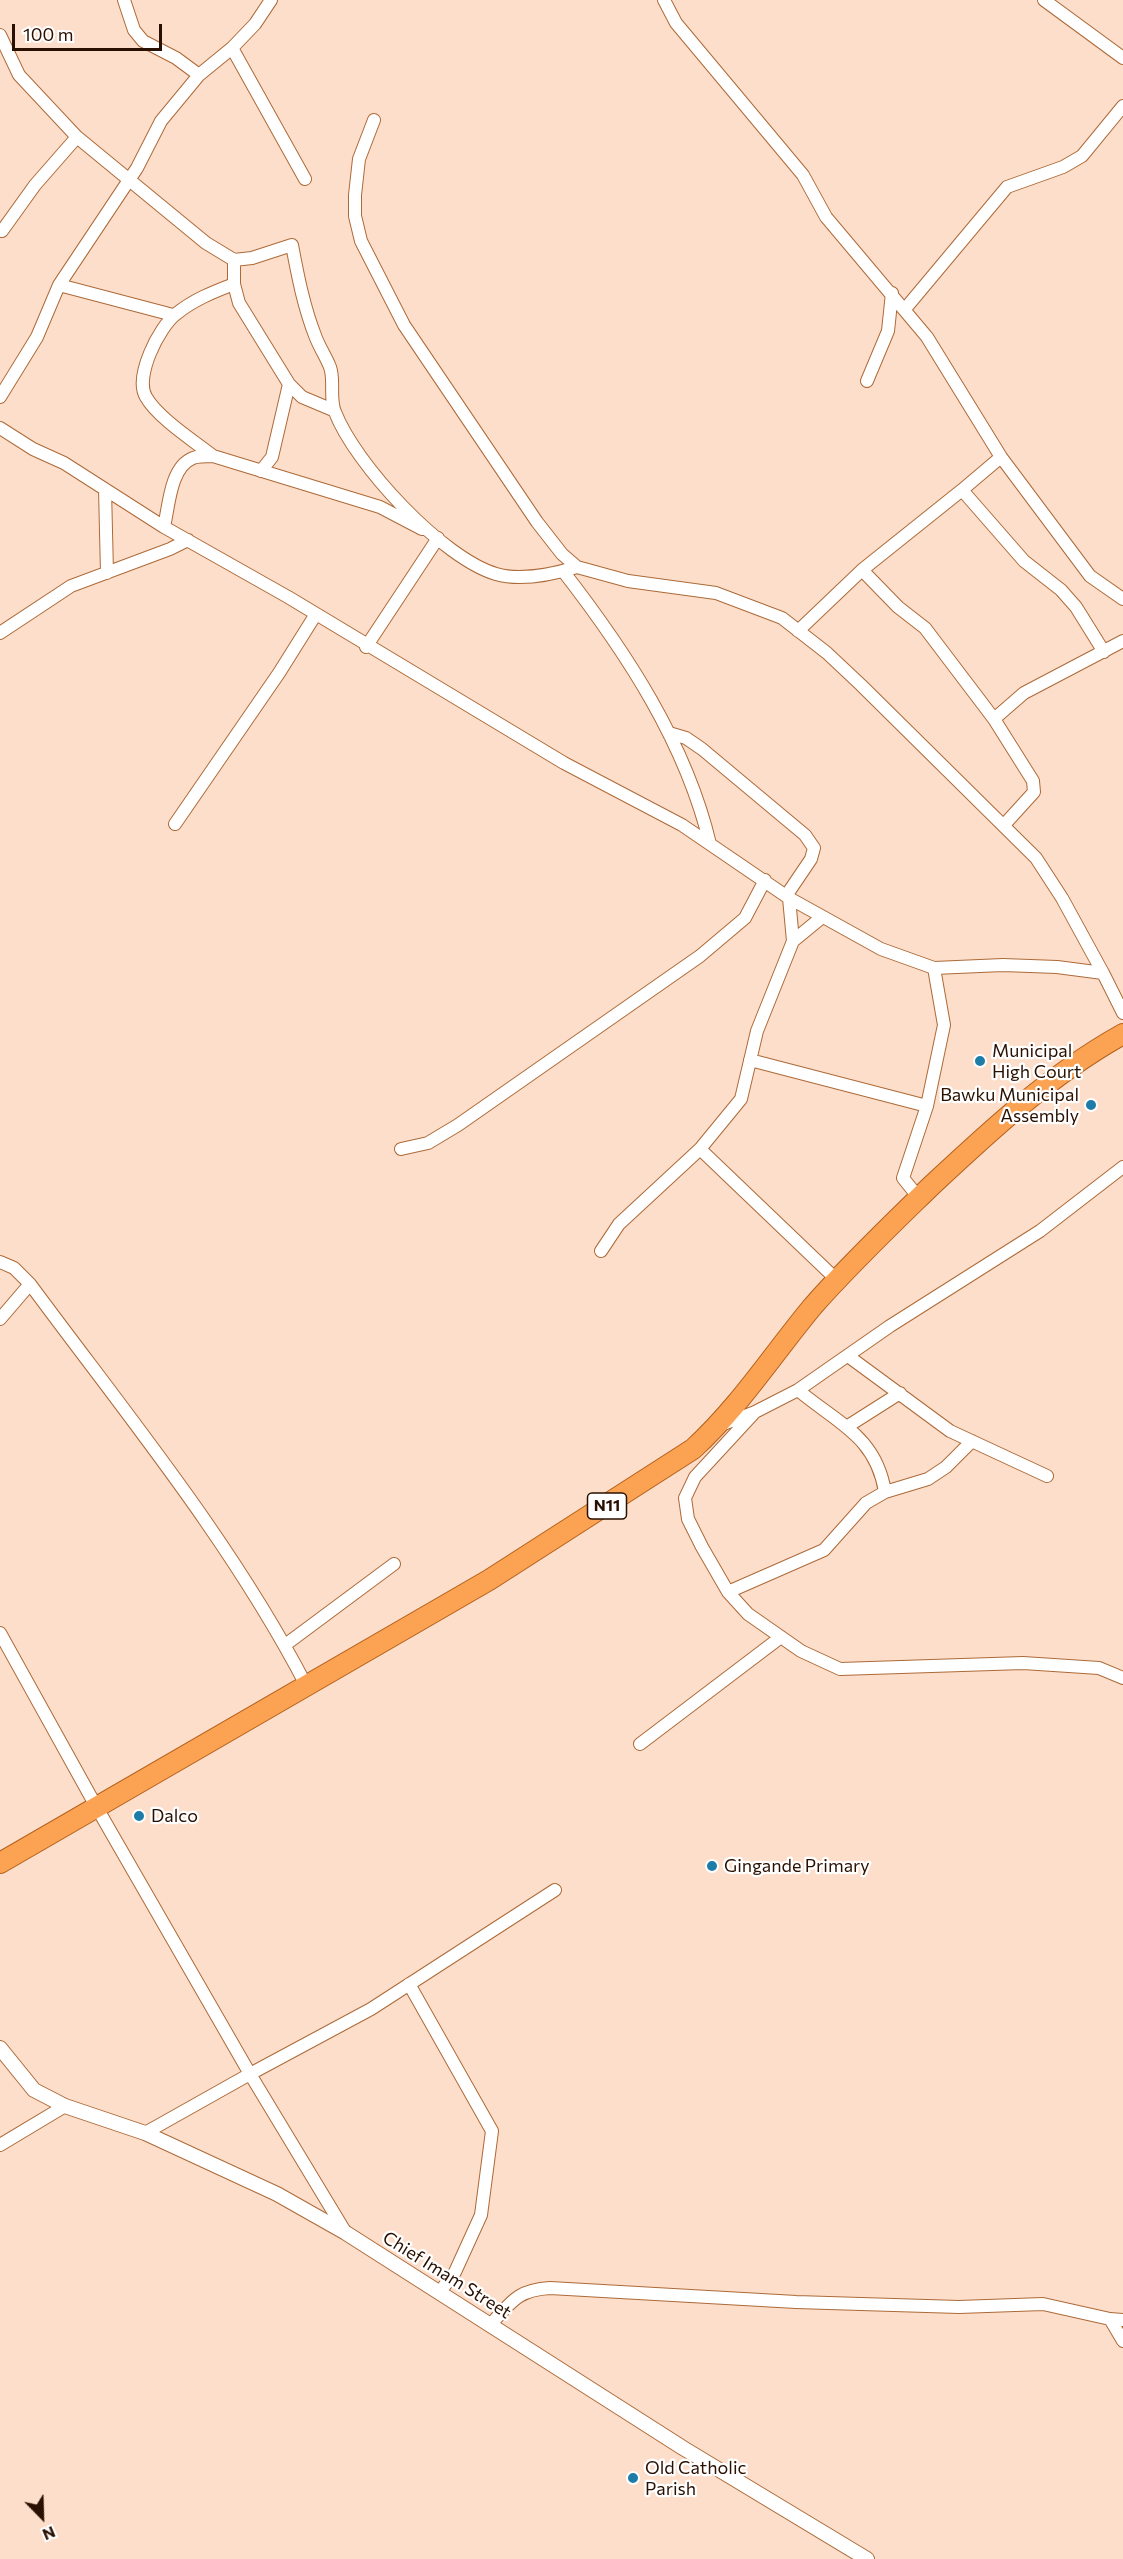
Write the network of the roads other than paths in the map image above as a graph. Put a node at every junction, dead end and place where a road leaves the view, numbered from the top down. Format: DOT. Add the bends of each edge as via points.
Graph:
graph roads {
  1 [pos="124,0"];
  2 [pos="271,0"];
  3 [pos="664,0"];
  4 [pos="1044,0"];
  5 [pos="0,35"];
  6 [pos="232,48"];
  7 [pos="1123,58"];
  8 [pos="199,75"];
  9 [pos="1123,106"];
  10 [pos="374,120"];
  11 [pos="77,137"];
  12 [pos="305,179"];
  13 [pos="129,181"];
  14 [pos="2,231"];
  15 [pos="234,260"];
  16 [pos="234,284"];
  17 [pos="59,285"];
  18 [pos="892,293"];
  19 [pos="905,309"];
  20 [pos="173,315"];
  21 [pos="867,381"];
  22 [pos="289,384"];
  23 [pos="0,397"];
  24 [pos="333,410"];
  25 [pos="0,429"];
  26 [pos="213,456"];
  27 [pos="1001,457"];
  28 [pos="261,471"];
  29 [pos="105,489"];
  30 [pos="962,490"];
  31 [pos="164,527"];
  32 [pos="435,536"];
  33 [pos="188,540"];
  34 [pos="577,567"];
  35 [pos="862,570"];
  36 [pos="563,571"];
  37 [pos="107,573"];
  38 [pos="1123,599"];
  39 [pos="316,614"];
  40 [pos="798,631"];
  41 [pos="0,633"];
  42 [pos="1123,641"];
  43 [pos="366,647"];
  44 [pos="1104,652"];
  45 [pos="994,719"];
  46 [pos="669,733"];
  47 [pos="174,824"];
  48 [pos="1004,825"];
  49 [pos="710,844"];
  50 [pos="765,880"];
  51 [pos="788,897"];
  52 [pos="821,918"];
  53 [pos="793,941"];
  54 [pos="934,968"];
  55 [pos="1103,973"];
  56 [pos="1123,1013"];
  57 [pos="1123,1034"];
  58 [pos="750,1060"];
  59 [pos="927,1106"];
  60 [pos="401,1149"];
  61 [pos="700,1149"];
  62 [pos="1123,1167"];
  63 [pos="919,1198"];
  64 [pos="601,1251"];
  65 [pos="0,1262"];
  66 [pos="837,1280"];
  67 [pos="30,1284"];
  68 [pos="0,1319"];
  69 [pos="848,1356"];
  70 [pos="798,1389"];
  71 [pos="900,1393"];
  72 [pos="755,1412"];
  73 [pos="719,1425"];
  74 [pos="848,1426"];
  75 [pos="972,1441"];
  76 [pos="1047,1476"];
  77 [pos="885,1492"];
  78 [pos="394,1564"];
  79 [pos="728,1592"];
  80 [pos="0,1633"];
  81 [pos="781,1637"];
  82 [pos="285,1645"];
  83 [pos="1123,1678"];
  84 [pos="306,1685"];
  85 [pos="640,1744"];
  86 [pos="97,1808"];
  87 [pos="0,1863"];
  88 [pos="555,1890"];
  89 [pos="409,1984"];
  90 [pos="0,2048"];
  91 [pos="250,2074"];
  92 [pos="65,2106"];
  93 [pos="145,2133"];
  94 [pos="0,2145"];
  95 [pos="346,2233"];
  96 [pos="439,2293"];
  97 [pos="1117,2320"];
  98 [pos="491,2324"];
  99 [pos="1123,2341"];
  100 [pos="867,2559"];
  1 -- 8 [label="street" via="134,30 143,41"];
  2 -- 6 [label="street"];
  3 -- 18 [label="street" via="676,23 803,175 825,217"];
  4 -- 7 [label="street"];
  5 -- 11 [label="street" via="19,75"];
  6 -- 8 [label="street"];
  6 -- 12 [label="street"];
  8 -- 13 [label="street" via="161,120"];
  9 -- 19 [label="street" via="1082,156 1006,188"];
  10 -- 34 [label="street" via="359,159 355,195 355,216 362,241 404,325 445,389 537,522"];
  11 -- 13 [label="street"];
  11 -- 14 [label="street"];
  13 -- 15 [label="street" via="206,243"];
  13 -- 17 [label="street"];
  15 -- 16 [label="street"];
  15 -- 24 [label="street" via="292,245 301,291 331,369"];
  16 -- 20 [label="street"];
  16 -- 22 [label="street" via="247,318"];
  17 -- 20 [label="street"];
  17 -- 23 [label="street" via="37,337"];
  18 -- 19 [label="street"];
  18 -- 21 [label="street" via="888,331"];
  19 -- 27 [label="street" via="952,374"];
  20 -- 26 [label="street" via="145,367 144,393 176,427"];
  22 -- 24 [label="street" via="302,397"];
  22 -- 28 [label="street" via="272,457"];
  24 -- 32 [label="street" via="362,461"];
  25 -- 29 [label="street"];
  26 -- 28 [label="street"];
  26 -- 31 [label="street" via="194,457 182,466 175,479"];
  27 -- 30 [label="street"];
  27 -- 38 [label="street" via="1090,576"];
  28 -- 32 [label="street" via="381,507"];
  29 -- 31 [label="street"];
  29 -- 37 [label="street"];
  30 -- 35 [label="street"];
  30 -- 44 [label="street" via="1024,561 1076,607"];
  31 -- 33 [label="street"];
  32 -- 36 [label="street" via="470,562 497,574"];
  32 -- 43 [label="street"];
  33 -- 37 [label="street"];
  33 -- 39 [label="street"];
  34 -- 36 [label="street"];
  34 -- 40 [label="street" via="628,581 716,593 782,618"];
  35 -- 40 [label="street"];
  35 -- 45 [label="street" via="925,628"];
  36 -- 46 [label="street" via="609,633"];
  37 -- 41 [label="street" via="72,586"];
  39 -- 43 [label="street"];
  39 -- 47 [label="street"];
  40 -- 48 [label="street" via="861,685"];
  42 -- 44 [label="street"];
  43 -- 49 [label="street"];
  44 -- 45 [label="street" via="1024,693"];
  45 -- 48 [label="street" via="1035,786 1031,798"];
  46 -- 49 [label="street" via="697,798"];
  46 -- 51 [label="street" via="702,749 805,835 814,848 811,860"];
  48 -- 55 [label="street" via="1036,858"];
  49 -- 50 [label="street"];
  50 -- 51 [label="street"];
  50 -- 60 [label="street" via="745,918 700,956 458,1125 428,1143"];
  51 -- 52 [label="street"];
  51 -- 53 [label="street"];
  52 -- 53 [label="street"];
  52 -- 54 [label="street" via="881,950"];
  53 -- 58 [label="street" via="757,1031"];
  54 -- 55 [label="street" via="1003,965"];
  54 -- 59 [label="street" via="944,1025"];
  55 -- 56 [label="street"];
  57 -- 63 [label="highway, N11" via="1082,1057 1036,1093"];
  58 -- 59 [label="street"];
  58 -- 61 [label="street" via="741,1099"];
  59 -- 63 [label="street" via="903,1178"];
  61 -- 64 [label="street" via="619,1224"];
  61 -- 66 [label="street"];
  62 -- 69 [label="street" via="1040,1231"];
  63 -- 66 [label="highway, N11"];
  65 -- 67 [label="street" via="14,1268"];
  66 -- 73 [label="highway, N11"];
  67 -- 68 [label="street"];
  67 -- 82 [label="street" via="206,1521"];
  69 -- 70 [label="street"];
  69 -- 71 [label="street"];
  70 -- 72 [label="street"];
  70 -- 74 [label="street"];
  71 -- 74 [label="street"];
  71 -- 75 [label="street" via="934,1421"];
  72 -- 73 [label="street"];
  72 -- 79 [label="street" via="695,1477 685,1498 688,1519"];
  73 -- 84 [label="highway, N11" via="693,1449 580,1524"];
  74 -- 77 [label="street" via="877,1461"];
  75 -- 76 [label="street"];
  75 -- 77 [label="street" via="928,1479"];
  77 -- 79 [label="street" via="866,1503 824,1550"];
  78 -- 82 [label="street"];
  79 -- 81 [label="street" via="748,1614"];
  80 -- 86 [label="street"];
  81 -- 83 [label="street" via="840,1669 1023,1664 1099,1668"];
  81 -- 85 [label="street"];
  82 -- 84 [label="street"];
  84 -- 86 [label="highway, N11"];
  86 -- 87 [label="highway, N11"];
  86 -- 91 [label="street"];
  88 -- 89 [label="street"];
  89 -- 91 [label="street" via="371,2009"];
  89 -- 96 [label="street" via="492,2131 481,2215"];
  90 -- 92 [label="street, Chief Imam Street" via="34,2090"];
  91 -- 93 [label="street"];
  91 -- 95 [label="street"];
  92 -- 93 [label="street, Chief Imam Street"];
  92 -- 94 [label="street"];
  93 -- 95 [label="street, Chief Imam Street" via="277,2194"];
  95 -- 96 [label="street, Chief Imam Street"];
  96 -- 98 [label="street, Chief Imam Street"];
  97 -- 98 [label="street" via="1043,2304 959,2307 796,2302 550,2288 530,2289 516,2296"];
  97 -- 99 [label="street"];
  98 -- 100 [label="street, Chief Imam Street" via="683,2448"];
}
